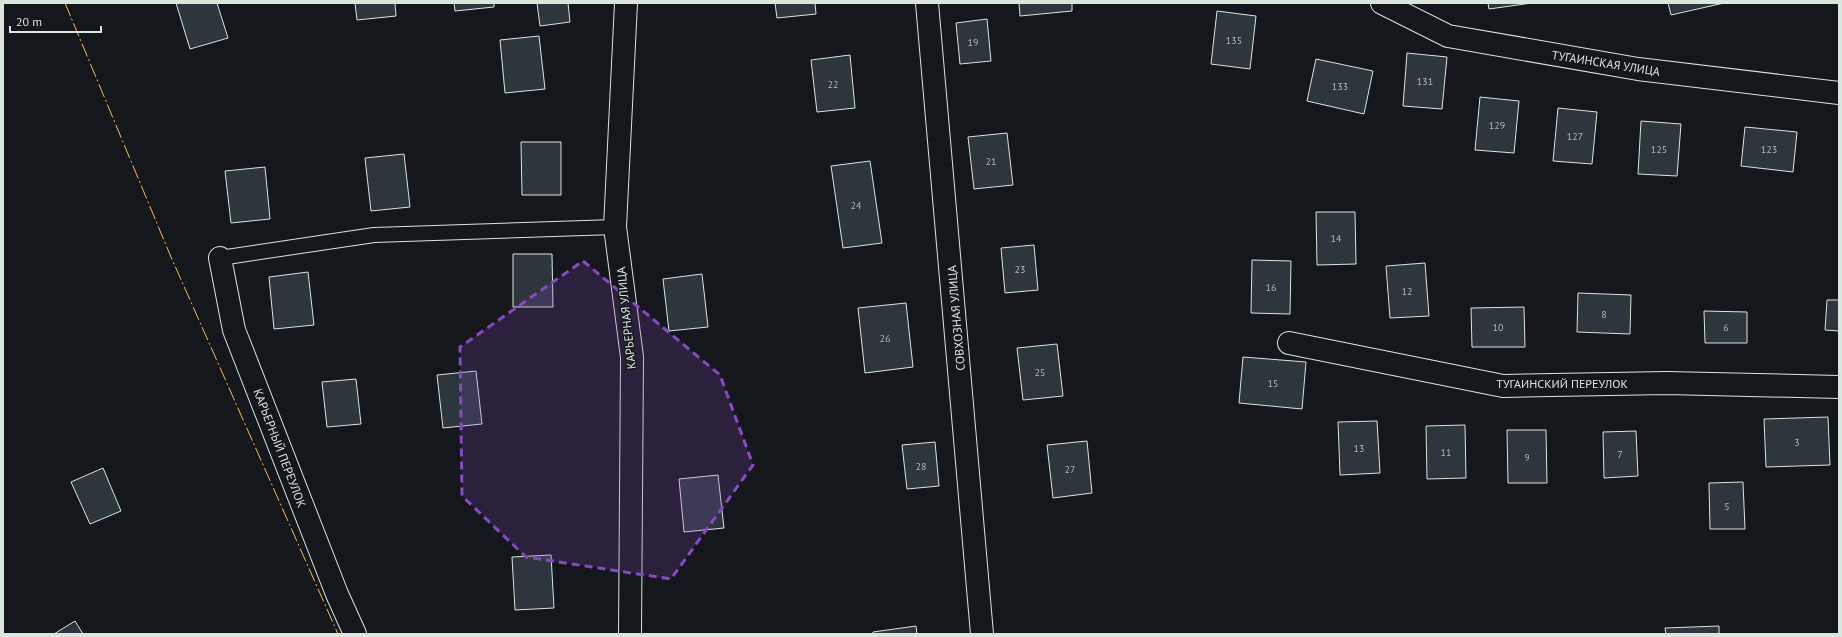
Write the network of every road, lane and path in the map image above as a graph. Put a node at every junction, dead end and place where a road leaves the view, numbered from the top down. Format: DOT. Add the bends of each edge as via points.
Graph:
graph roads {
  1 [pos="626,3"];
  2 [pos="927,3"];
  3 [pos="1382,3"];
  4 [pos="1839,93"];
  5 [pos="616,227"];
  6 [pos="220,258"];
  7 [pos="1289,343"];
  8 [pos="1839,387"];
  9 [pos="355,634"];
  10 [pos="630,634"];
  11 [pos="982,634"];
  1 -- 5 [label="street, КАРЬЕРНАЯ УЛИЦА"];
  2 -- 11 [label="street, СОВХОЗНАЯ УЛИЦА"];
  3 -- 4 [label="street, ТУГАИНСКАЯ УЛИЦА" via="1448,36 1638,69"];
  5 -- 6 [label="lane" via="374,235"];
  5 -- 10 [label="street, КАРЬЕРНАЯ УЛИЦА" via="632,357"];
  6 -- 9 [label="street, КАРЬЕРНЫЙ ПЕРЕУЛОК" via="234,330"];
  7 -- 8 [label="street, ТУГАИНСКИЙ ПЕРЕУЛОК" via="1503,386 1667,383"];
}
